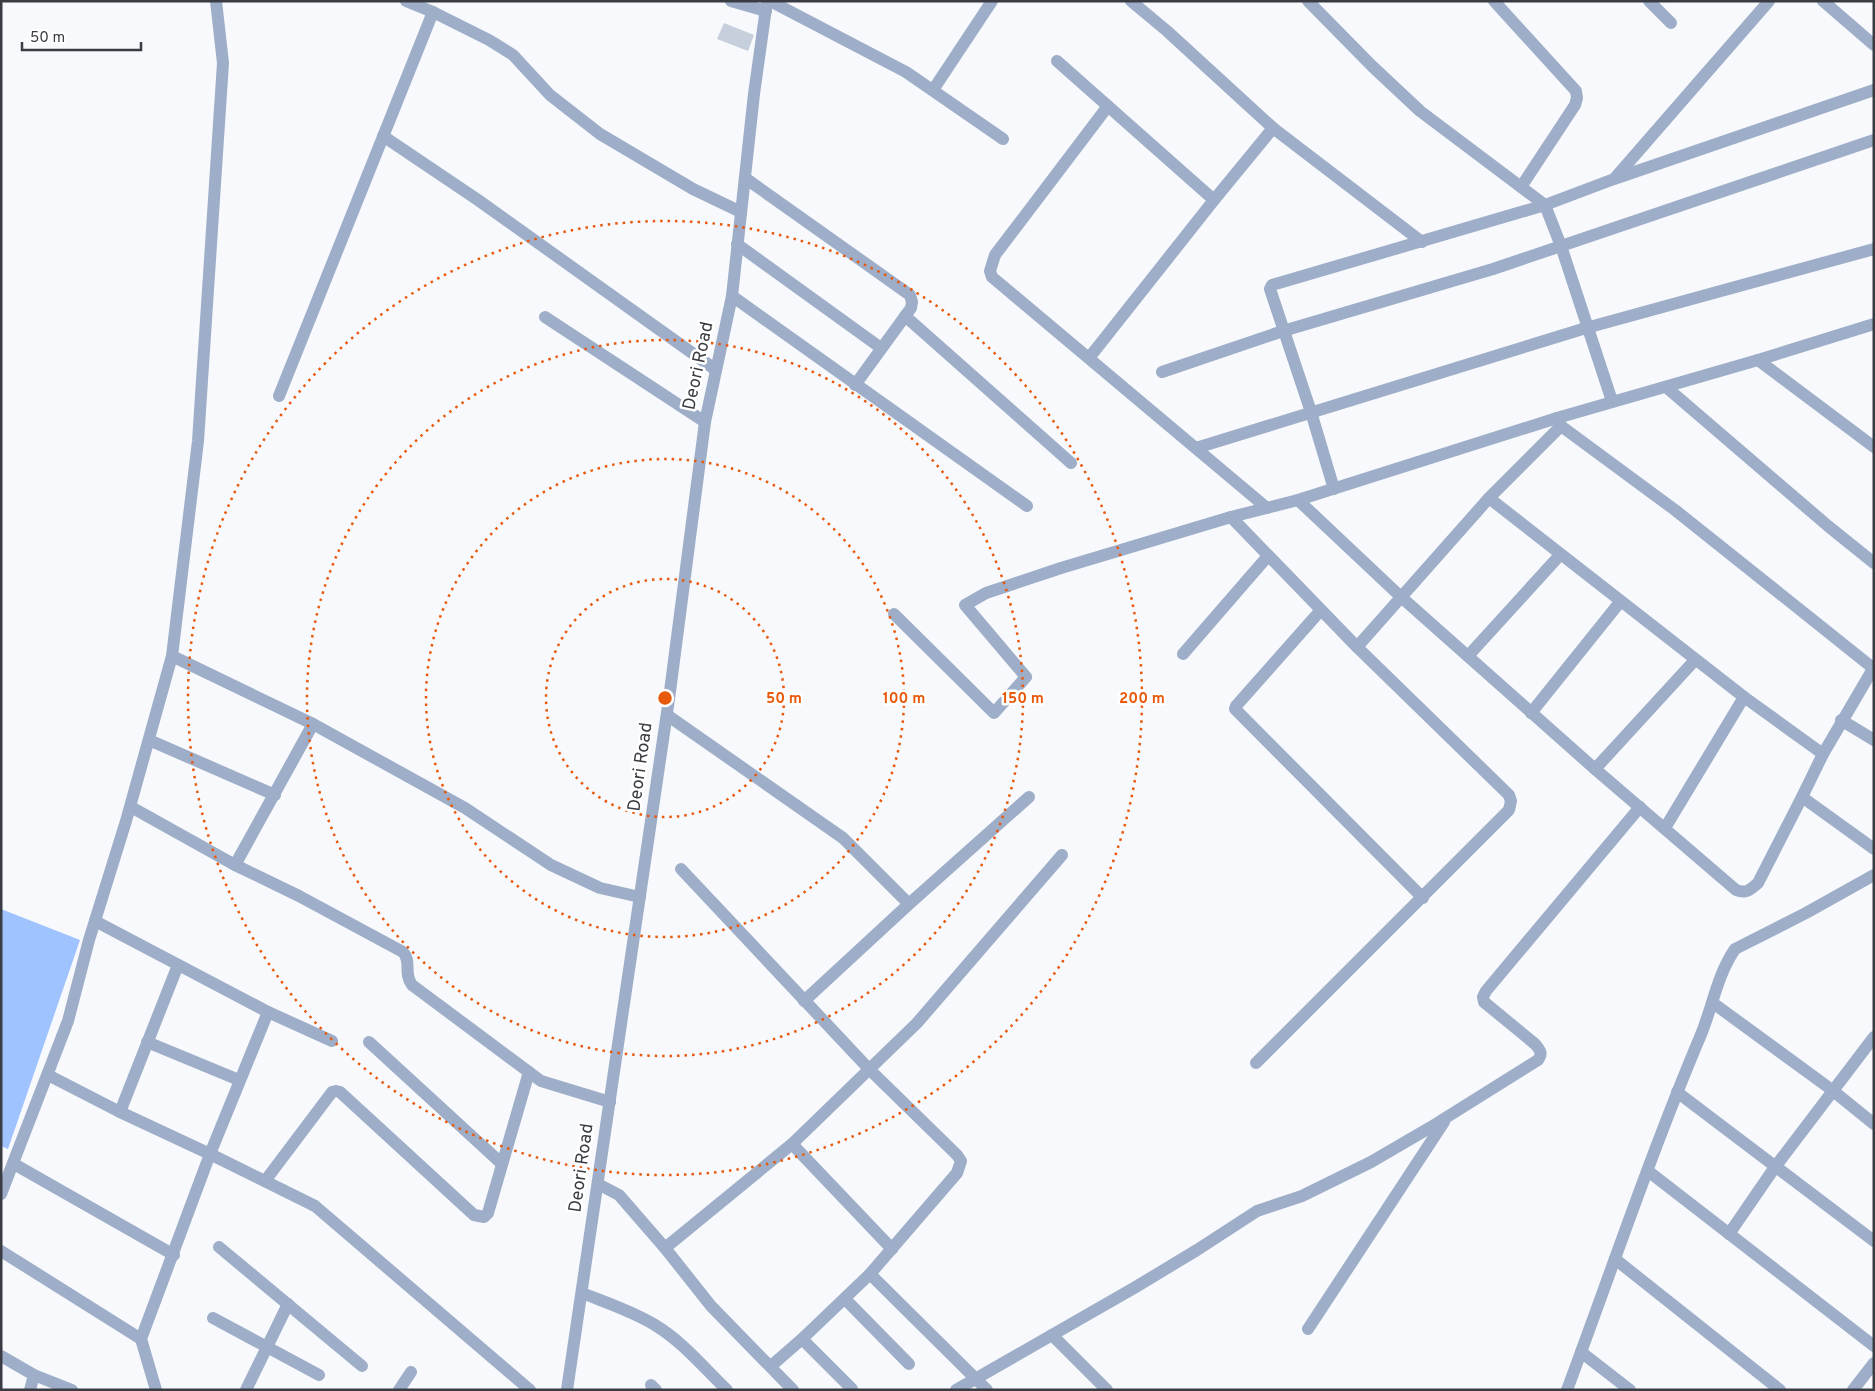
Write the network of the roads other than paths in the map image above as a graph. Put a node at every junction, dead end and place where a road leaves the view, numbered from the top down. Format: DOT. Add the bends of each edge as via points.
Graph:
graph roads {
  1 [pos="216,1"];
  2 [pos="406,1"];
  3 [pos="731,1"];
  4 [pos="992,1"];
  5 [pos="1131,1"];
  6 [pos="1308,1"];
  7 [pos="1494,1"];
  8 [pos="1649,1"];
  9 [pos="1770,1"];
  10 [pos="1823,1"];
  11 [pos="768,4"];
  12 [pos="433,12"];
  13 [pos="1671,23"];
  14 [pos="1874,45"];
  15 [pos="1057,61"];
  16 [pos="933,90"];
  17 [pos="1874,90"];
  18 [pos="1108,106"];
  19 [pos="1273,128"];
  20 [pos="383,136"];
  21 [pos="1003,139"];
  22 [pos="1874,140"];
  23 [pos="745,178"];
  24 [pos="1614,179"];
  25 [pos="1521,187"];
  26 [pos="1214,200"];
  27 [pos="1545,205"];
  28 [pos="741,212"];
  29 [pos="1422,242"];
  30 [pos="738,244"];
  31 [pos="1561,246"];
  32 [pos="1874,249"];
  33 [pos="732,296"];
  34 [pos="905,316"];
  35 [pos="545,317"];
  36 [pos="1874,324"];
  37 [pos="1586,328"];
  38 [pos="1283,332"];
  39 [pos="881,348"];
  40 [pos="1090,358"];
  41 [pos="1758,360"];
  42 [pos="716,370"];
  43 [pos="1162,372"];
  44 [pos="855,385"];
  45 [pos="1666,386"];
  46 [pos="279,396"];
  47 [pos="1612,402"];
  48 [pos="1311,412"];
  49 [pos="705,422"];
  50 [pos="1559,422"];
  51 [pos="1874,447"];
  52 [pos="1196,448"];
  53 [pos="1071,463"];
  54 [pos="1334,489"];
  55 [pos="1489,498"];
  56 [pos="1298,500"];
  57 [pos="1026,506"];
  58 [pos="1267,508"];
  59 [pos="1231,517"];
  60 [pos="1560,555"];
  61 [pos="1268,556"];
  62 [pos="1874,562"];
  63 [pos="1400,596"];
  64 [pos="1620,602"];
  65 [pos="1321,610"];
  66 [pos="894,614"];
  67 [pos="1357,647"];
  68 [pos="1183,654"];
  69 [pos="172,656"];
  70 [pos="1468,656"];
  71 [pos="1695,660"];
  72 [pos="1874,667"];
  73 [pos="1744,697"];
  74 [pos="1531,713"];
  75 [pos="667,716"];
  76 [pos="1842,720"];
  77 [pos="314,724"];
  78 [pos="149,740"];
  79 [pos="1874,740"];
  80 [pos="1823,754"];
  81 [pos="1595,769"];
  82 [pos="275,795"];
  83 [pos="1029,797"];
  84 [pos="1802,798"];
  85 [pos="130,807"];
  86 [pos="1640,807"];
  87 [pos="1665,828"];
  88 [pos="1874,849"];
  89 [pos="1062,855"];
  90 [pos="235,866"];
  91 [pos="681,869"];
  92 [pos="1874,875"];
  93 [pos="640,897"];
  94 [pos="1422,898"];
  95 [pos="909,904"];
  96 [pos="95,922"];
  97 [pos="178,965"];
  98 [pos="804,1001"];
  99 [pos="1713,1003"];
  100 [pos="268,1012"];
  101 [pos="1874,1037"];
  102 [pos="332,1041"];
  103 [pos="147,1042"];
  104 [pos="369,1042"];
  105 [pos="1256,1062"];
  106 [pos="869,1069"];
  107 [pos="529,1072"];
  108 [pos="48,1075"];
  109 [pos="239,1080"];
  110 [pos="1832,1090"];
  111 [pos="1677,1092"];
  112 [pos="610,1102"];
  113 [pos="120,1112"];
  114 [pos="1447,1117"];
  115 [pos="1874,1124"];
  116 [pos="792,1144"];
  117 [pos="210,1154"];
  118 [pos="14,1164"];
  119 [pos="501,1164"];
  120 [pos="1775,1167"];
  121 [pos="1648,1171"];
  122 [pos="265,1181"];
  123 [pos="598,1184"];
  124 [pos="1,1194"];
  125 [pos="1729,1234"];
  126 [pos="1874,1241"];
  127 [pos="219,1247"];
  128 [pos="665,1248"];
  129 [pos="892,1249"];
  130 [pos="1,1251"];
  131 [pos="174,1255"];
  132 [pos="1615,1259"];
  133 [pos="870,1274"];
  134 [pos="582,1293"];
  135 [pos="845,1299"];
  136 [pos="288,1304"];
  137 [pos="213,1318"];
  138 [pos="1308,1329"];
  139 [pos="1052,1335"];
  140 [pos="141,1339"];
  141 [pos="802,1339"];
  142 [pos="1874,1346"];
  143 [pos="267,1347"];
  144 [pos="1581,1352"];
  145 [pos="3,1361"];
  146 [pos="1874,1363"];
  147 [pos="909,1364"];
  148 [pos="362,1366"];
  149 [pos="771,1366"];
  150 [pos="411,1372"];
  151 [pos="34,1375"];
  152 [pos="320,1375"];
  153 [pos="976,1379"];
  154 [pos="852,1389"];
  155 [pos="30,1390"];
  156 [pos="72,1390"];
  157 [pos="156,1390"];
  158 [pos="246,1390"];
  159 [pos="399,1390"];
  160 [pos="530,1390"];
  161 [pos="567,1390"];
  162 [pos="727,1390"];
  163 [pos="793,1390"];
  164 [pos="956,1390"];
  165 [pos="987,1390"];
  166 [pos="1107,1390"];
  167 [pos="1567,1390"];
  168 [pos="1630,1390"];
  169 [pos="1780,1390"];
  170 [pos="1853,1390"];
  1 -- 69 [label="street" via="223,63 198,441"];
  2 -- 12 [label="street"];
  3 -- 11 [label="street"];
  4 -- 16 [label="street"];
  5 -- 19 [label="street"];
  6 -- 25 [label="street" via="1420,111"];
  7 -- 25 [label="street" via="1576,91 1575,105"];
  8 -- 13 [label="street"];
  9 -- 24 [label="street"];
  10 -- 14 [label="street"];
  11 -- 16 [label="street" via="906,72"];
  11 -- 23 [label="street, Deori Road"];
  12 -- 20 [label="street"];
  12 -- 28 [label="street" via="514,55 550,95 600,134 693,189"];
  15 -- 18 [label="street"];
  16 -- 21 [label="street"];
  17 -- 24 [label="street"];
  18 -- 26 [label="street"];
  18 -- 40 [label="street" via="995,255 990,271 992,277"];
  19 -- 26 [label="street"];
  19 -- 29 [label="street"];
  20 -- 42 [label="street"];
  20 -- 46 [label="street"];
  22 -- 31 [label="street"];
  23 -- 28 [label="street, Deori Road"];
  23 -- 34 [label="street" via="910,295 911,308"];
  24 -- 27 [label="street"];
  25 -- 27 [label="street"];
  26 -- 40 [label="street"];
  27 -- 29 [label="street"];
  27 -- 31 [label="street"];
  28 -- 30 [label="street, Deori Road"];
  29 -- 38 [label="street" via="1272,285 1270,289"];
  30 -- 33 [label="street, Deori Road"];
  30 -- 39 [label="street"];
  31 -- 37 [label="street"];
  31 -- 38 [label="street"];
  32 -- 37 [label="street"];
  33 -- 42 [label="street, Deori Road"];
  33 -- 44 [label="street"];
  34 -- 39 [label="street"];
  34 -- 53 [label="street"];
  35 -- 49 [label="street"];
  36 -- 41 [label="street"];
  37 -- 47 [label="street"];
  37 -- 48 [label="street"];
  38 -- 43 [label="street"];
  38 -- 48 [label="street"];
  39 -- 44 [label="street"];
  40 -- 52 [label="street"];
  41 -- 45 [label="street"];
  41 -- 51 [label="street"];
  42 -- 49 [label="street, Deori Road"];
  44 -- 57 [label="street"];
  45 -- 47 [label="street"];
  45 -- 62 [label="street"];
  47 -- 50 [label="street"];
  48 -- 52 [label="street"];
  48 -- 54 [label="street"];
  49 -- 75 [label="street, Deori Road"];
  50 -- 54 [label="street"];
  50 -- 55 [label="street"];
  50 -- 72 [label="street"];
  52 -- 58 [label="street"];
  54 -- 56 [label="street"];
  55 -- 60 [label="street"];
  55 -- 63 [label="street"];
  56 -- 58 [label="street"];
  56 -- 63 [label="street"];
  58 -- 59 [label="street"];
  59 -- 61 [label="street"];
  59 -- 66 [label="street" via="1061,568 986,593 965,605 1026,677 994,713"];
  60 -- 64 [label="street"];
  60 -- 70 [label="street"];
  61 -- 65 [label="street"];
  61 -- 68 [label="street"];
  63 -- 67 [label="street"];
  63 -- 70 [label="street"];
  64 -- 71 [label="street"];
  64 -- 74 [label="street"];
  65 -- 67 [label="street"];
  65 -- 94 [label="street" via="1236,706 1236,712"];
  67 -- 94 [label="street" via="1509,795 1511,801 1509,810"];
  69 -- 77 [label="street"];
  69 -- 78 [label="street"];
  70 -- 74 [label="street"];
  71 -- 73 [label="street"];
  71 -- 81 [label="street"];
  72 -- 76 [label="street"];
  73 -- 80 [label="street"];
  73 -- 87 [label="street"];
  74 -- 81 [label="street"];
  75 -- 93 [label="street, Deori Road"];
  75 -- 95 [label="street" via="843,838"];
  76 -- 79 [label="street"];
  76 -- 80 [label="street"];
  77 -- 82 [label="street"];
  77 -- 93 [label="street" via="465,808 551,864 600,888"];
  78 -- 82 [label="street"];
  78 -- 85 [label="street"];
  80 -- 84 [label="street"];
  81 -- 86 [label="street"];
  82 -- 90 [label="street"];
  83 -- 95 [label="street"];
  84 -- 87 [label="street" via="1758,883 1750,891 1736,890"];
  84 -- 88 [label="street"];
  85 -- 90 [label="street"];
  85 -- 96 [label="street"];
  86 -- 87 [label="street"];
  86 -- 114 [label="street" via="1483,997 1484,1002 1535,1044 1541,1056"];
  89 -- 106 [label="street" via="917,1023"];
  90 -- 107 [label="street" via="403,952 408,958 407,972 412,984"];
  91 -- 98 [label="street"];
  92 -- 99 [label="street" via="1735,949"];
  93 -- 112 [label="street, Deori Road"];
  94 -- 105 [label="street"];
  95 -- 98 [label="street"];
  96 -- 97 [label="street"];
  96 -- 108 [label="street" via="68,1021"];
  97 -- 100 [label="street"];
  97 -- 103 [label="street"];
  98 -- 106 [label="street"];
  99 -- 110 [label="street"];
  99 -- 111 [label="street"];
  100 -- 102 [label="street"];
  100 -- 109 [label="street"];
  101 -- 110 [label="street"];
  103 -- 109 [label="street"];
  103 -- 113 [label="street"];
  104 -- 119 [label="street"];
  106 -- 116 [label="street"];
  106 -- 129 [label="street" via="961,1161 958,1173"];
  107 -- 112 [label="street" via="541,1081"];
  107 -- 119 [label="street"];
  108 -- 113 [label="street"];
  108 -- 118 [label="street"];
  109 -- 117 [label="street"];
  110 -- 115 [label="street"];
  110 -- 120 [label="street"];
  111 -- 120 [label="street"];
  111 -- 121 [label="street"];
  112 -- 123 [label="street, Deori Road"];
  113 -- 117 [label="street"];
  114 -- 138 [label="street"];
  114 -- 139 [label="street" via="1352,1172 1302,1196 1257,1211"];
  116 -- 128 [label="street"];
  116 -- 129 [label="street"];
  117 -- 122 [label="street"];
  117 -- 131 [label="street"];
  118 -- 124 [label="street"];
  118 -- 131 [label="street"];
  119 -- 122 [label="street" via="488,1213 484,1217 474,1215 336,1091 332,1092"];
  120 -- 125 [label="street"];
  120 -- 126 [label="street"];
  121 -- 125 [label="street"];
  121 -- 132 [label="street"];
  122 -- 160 [label="street" via="315,1206"];
  123 -- 128 [label="street" via="619,1195"];
  123 -- 134 [label="street, Deori Road"];
  125 -- 142 [label="street"];
  127 -- 136 [label="street"];
  128 -- 149 [label="street" via="711,1306"];
  129 -- 133 [label="street"];
  130 -- 140 [label="street"];
  131 -- 140 [label="street"];
  132 -- 144 [label="street"];
  132 -- 169 [label="street"];
  133 -- 135 [label="street"];
  133 -- 153 [label="street"];
  134 -- 161 [label="street, Deori Road"];
  134 -- 162 [label="street" via="634,1313 657,1326 678,1341"];
  135 -- 141 [label="street"];
  135 -- 147 [label="street"];
  136 -- 143 [label="street"];
  136 -- 148 [label="street"];
  137 -- 143 [label="street"];
  139 -- 153 [label="street"];
  139 -- 166 [label="street"];
  140 -- 157 [label="street"];
  141 -- 149 [label="street"];
  141 -- 154 [label="street"];
  143 -- 152 [label="street"];
  143 -- 158 [label="street"];
  144 -- 167 [label="street"];
  144 -- 168 [label="street"];
  145 -- 151 [label="street"];
  146 -- 170 [label="street"];
  149 -- 163 [label="street"];
  150 -- 159 [label="street"];
  151 -- 155 [label="street"];
  151 -- 156 [label="street"];
  153 -- 164 [label="street"];
  153 -- 165 [label="street"];
}
